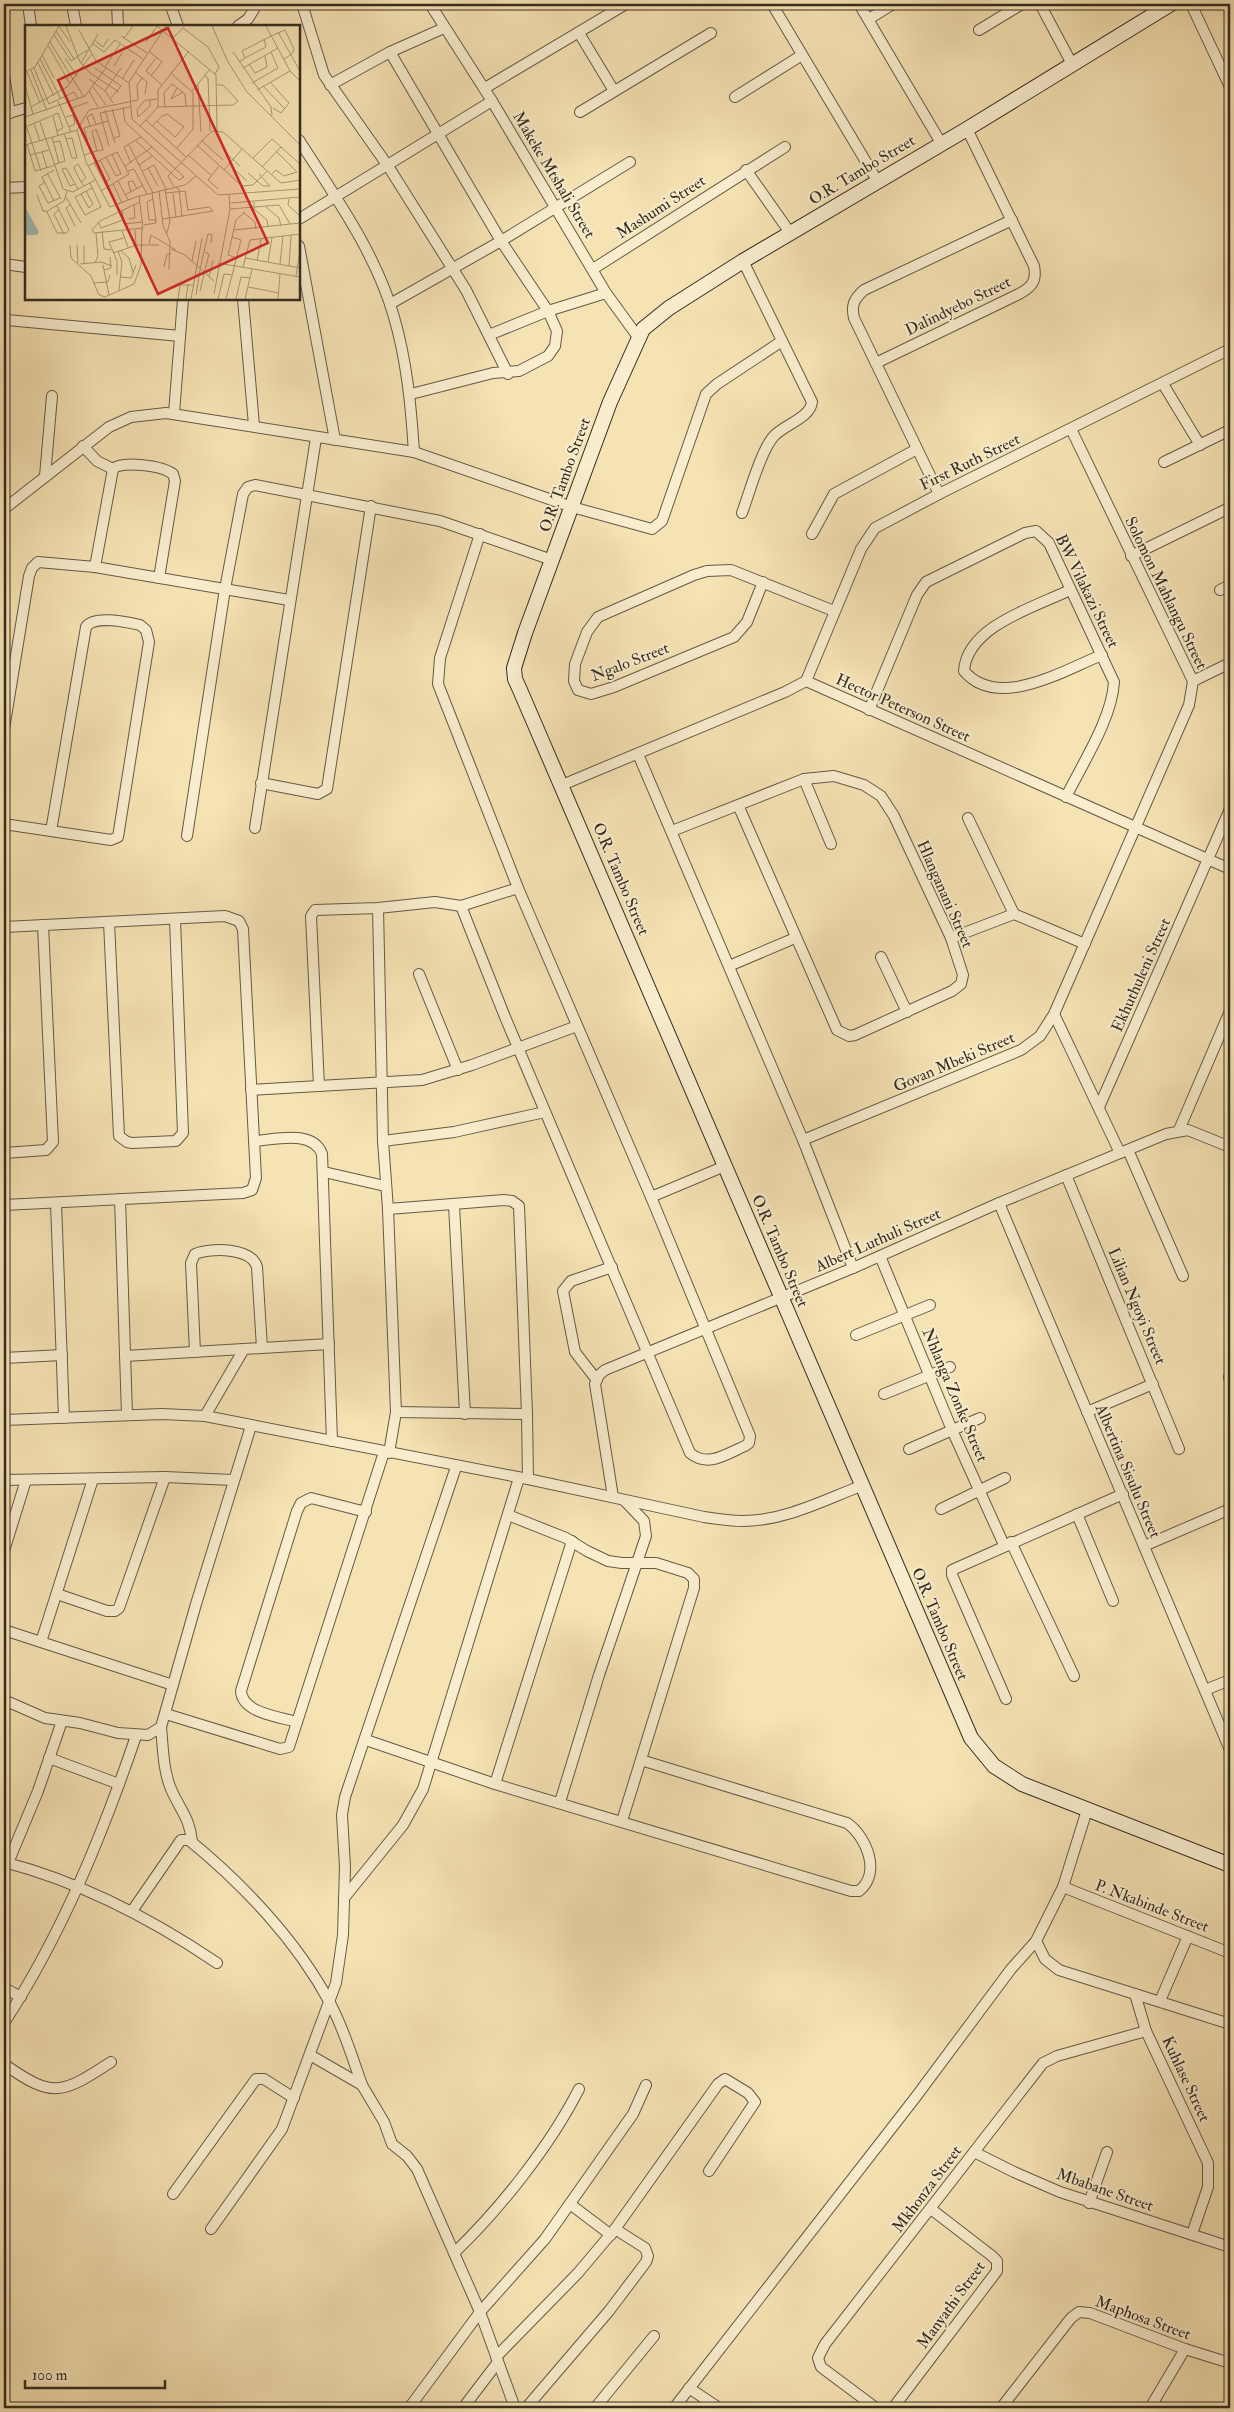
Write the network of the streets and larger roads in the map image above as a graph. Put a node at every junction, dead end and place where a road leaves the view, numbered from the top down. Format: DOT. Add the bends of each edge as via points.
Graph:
graph roads {
  1 [pos="28,4"];
  2 [pos="72,4"];
  3 [pos="116,4"];
  4 [pos="170,4"];
  5 [pos="257,4"];
  6 [pos="302,4"];
  7 [pos="430,4"];
  8 [pos="626,4"];
  9 [pos="772,4"];
  10 [pos="859,4"];
  11 [pos="893,4"];
  12 [pos="1022,4"];
  13 [pos="1040,4"];
  14 [pos="1171,4"];
  15 [pos="1191,4"];
  16 [pos="869,20"];
  17 [pos="30,25"];
  18 [pos="76,25"];
  19 [pos="118,25"];
  20 [pos="178,25"];
  21 [pos="239,25"];
  22 [pos="444,28"];
  23 [pos="979,30"];
  24 [pos="578,33"];
  25 [pos="711,33"];
  26 [pos="390,52"];
  27 [pos="802,55"];
  28 [pos="1072,64"];
  29 [pos="4,76"];
  30 [pos="330,85"];
  31 [pos="1230,87"];
  32 [pos="485,88"];
  33 [pos="614,91"];
  34 [pos="735,97"];
  35 [pos="492,101"];
  36 [pos="25,108"];
  37 [pos="580,112"];
  38 [pos="7,113"];
  39 [pos="967,129"];
  40 [pos="439,135"];
  41 [pos="300,142"];
  42 [pos="941,143"];
  43 [pos="785,148"];
  44 [pos="630,162"];
  45 [pos="388,166"];
  46 [pos="746,170"];
  47 [pos="878,182"];
  48 [pos="25,186"];
  49 [pos="4,188"];
  50 [pos="337,198"];
  51 [pos="556,208"];
  52 [pos="300,218"];
  53 [pos="1012,220"];
  54 [pos="791,234"];
  55 [pos="500,242"];
  56 [pos="300,251"];
  57 [pos="743,261"];
  58 [pos="4,264"];
  59 [pos="25,267"];
  60 [pos="593,269"];
  61 [pos="452,270"];
  62 [pos="606,293"];
  63 [pos="183,300"];
  64 [pos="244,300"];
  65 [pos="390,304"];
  66 [pos="548,311"];
  67 [pos="7,320"];
  68 [pos="180,336"];
  69 [pos="489,336"];
  70 [pos="638,337"];
  71 [pos="782,341"];
  72 [pos="1230,349"];
  73 [pos="876,362"];
  74 [pos="508,374"];
  75 [pos="1163,384"];
  76 [pos="411,394"];
  77 [pos="52,396"];
  78 [pos="174,413"];
  79 [pos="254,426"];
  80 [pos="1071,429"];
  81 [pos="1230,430"];
  82 [pos="316,438"];
  83 [pos="335,440"];
  84 [pos="1200,445"];
  85 [pos="83,446"];
  86 [pos="917,449"];
  87 [pos="414,452"];
  88 [pos="1164,462"];
  89 [pos="113,468"];
  90 [pos="45,476"];
  91 [pos="308,494"];
  92 [pos="939,494"];
  93 [pos="372,506"];
  94 [pos="572,507"];
  95 [pos="1229,508"];
  96 [pos="4,509"];
  97 [pos="742,513"];
  98 [pos="480,534"];
  99 [pos="812,534"];
  100 [pos="1131,556"];
  101 [pos="552,560"];
  102 [pos="95,567"];
  103 [pos="159,578"];
  104 [pos="763,582"];
  105 [pos="1230,585"];
  106 [pos="225,589"];
  107 [pos="1070,590"];
  108 [pos="1220,590"];
  109 [pos="289,600"];
  110 [pos="834,611"];
  111 [pos="1102,655"];
  112 [pos="1230,663"];
  113 [pos="806,681"];
  114 [pos="1193,681"];
  115 [pos="869,710"];
  116 [pos="4,729"];
  117 [pos="638,754"];
  118 [pos="804,779"];
  119 [pos="261,783"];
  120 [pos="562,785"];
  121 [pos="1066,797"];
  122 [pos="738,805"];
  123 [pos="1230,809"];
  124 [pos="968,818"];
  125 [pos="4,824"];
  126 [pos="255,828"];
  127 [pos="1135,828"];
  128 [pos="51,831"];
  129 [pos="672,831"];
  130 [pos="187,836"];
  131 [pos="831,844"];
  132 [pos="1208,860"];
  133 [pos="1230,869"];
  134 [pos="518,888"];
  135 [pos="461,906"];
  136 [pos="378,908"];
  137 [pos="1014,914"];
  138 [pos="174,919"];
  139 [pos="109,922"];
  140 [pos="43,924"];
  141 [pos="4,927"];
  142 [pos="795,938"];
  143 [pos="951,938"];
  144 [pos="1084,944"];
  145 [pos="881,957"];
  146 [pos="729,966"];
  147 [pos="419,974"];
  148 [pos="1230,1011"];
  149 [pos="907,1012"];
  150 [pos="1054,1014"];
  151 [pos="577,1026"];
  152 [pos="518,1048"];
  153 [pos="458,1070"];
  154 [pos="381,1083"];
  155 [pos="319,1086"];
  156 [pos="251,1090"];
  157 [pos="1099,1107"];
  158 [pos="545,1112"];
  159 [pos="1179,1130"];
  160 [pos="803,1140"];
  161 [pos="254,1142"];
  162 [pos="383,1142"];
  163 [pos="1230,1147"];
  164 [pos="1124,1151"];
  165 [pos="4,1153"];
  166 [pos="725,1166"];
  167 [pos="324,1172"];
  168 [pos="1066,1175"];
  169 [pos="385,1186"];
  170 [pos="651,1197"];
  171 [pos="120,1199"];
  172 [pos="56,1203"];
  173 [pos="998,1203"];
  174 [pos="4,1205"];
  175 [pos="454,1205"];
  176 [pos="388,1209"];
  177 [pos="880,1256"];
  178 [pos="612,1267"];
  179 [pos="853,1268"];
  180 [pos="1183,1276"];
  181 [pos="781,1298"];
  182 [pos="930,1305"];
  183 [pos="904,1315"];
  184 [pos="706,1327"];
  185 [pos="856,1335"];
  186 [pos="329,1344"];
  187 [pos="262,1348"];
  188 [pos="244,1349"];
  189 [pos="648,1351"];
  190 [pos="194,1352"];
  191 [pos="62,1355"];
  192 [pos="125,1356"];
  193 [pos="4,1358"];
  194 [pos="950,1367"];
  195 [pos="930,1376"];
  196 [pos="596,1379"];
  197 [pos="1153,1384"];
  198 [pos="884,1394"];
  199 [pos="396,1412"];
  200 [pos="1087,1412"];
  201 [pos="465,1414"];
  202 [pos="527,1414"];
  203 [pos="127,1415"];
  204 [pos="205,1416"];
  205 [pos="64,1418"];
  206 [pos="980,1418"];
  207 [pos="4,1420"];
  208 [pos="251,1426"];
  209 [pos="952,1430"];
  210 [pos="332,1442"];
  211 [pos="909,1449"];
  212 [pos="1179,1449"];
  213 [pos="387,1452"];
  214 [pos="456,1467"];
  215 [pos="165,1477"];
  216 [pos="1005,1478"];
  217 [pos="93,1479"];
  218 [pos="523,1479"];
  219 [pos="4,1480"];
  220 [pos="26,1480"];
  221 [pos="233,1480"];
  222 [pos="861,1486"];
  223 [pos="980,1490"];
  224 [pos="1123,1494"];
  225 [pos="618,1498"];
  226 [pos="941,1509"];
  227 [pos="1230,1509"];
  228 [pos="366,1512"];
  229 [pos="1077,1514"];
  230 [pos="508,1516"];
  231 [pos="572,1541"];
  232 [pos="1008,1544"];
  233 [pos="1144,1546"];
  234 [pos="4,1552"];
  235 [pos="636,1563"];
  236 [pos="57,1594"];
  237 [pos="1113,1600"];
  238 [pos="4,1630"];
  239 [pos="41,1642"];
  240 [pos="1074,1676"];
  241 [pos="1230,1680"];
  242 [pos="173,1685"];
  243 [pos="1205,1690"];
  244 [pos="1006,1699"];
  245 [pos="4,1700"];
  246 [pos="166,1714"];
  247 [pos="62,1721"];
  248 [pos="297,1722"];
  249 [pos="161,1727"];
  250 [pos="136,1736"];
  251 [pos="366,1740"];
  252 [pos="1230,1750"];
  253 [pos="49,1758"];
  254 [pos="641,1760"];
  255 [pos="432,1764"];
  256 [pos="119,1784"];
  257 [pos="495,1784"];
  258 [pos="560,1802"];
  259 [pos="1086,1810"];
  260 [pos="622,1821"];
  261 [pos="192,1842"];
  262 [pos="6,1862"];
  263 [pos="1230,1865"];
  264 [pos="1063,1887"];
  265 [pos="78,1888"];
  266 [pos="344,1898"];
  267 [pos="132,1911"];
  268 [pos="1188,1936"];
  269 [pos="1036,1941"];
  270 [pos="1230,1953"];
  271 [pos="217,1963"];
  272 [pos="4,1988"];
  273 [pos="1134,1994"];
  274 [pos="21,1997"];
  275 [pos="1160,2001"];
  276 [pos="330,2002"];
  277 [pos="4,2023"];
  278 [pos="1230,2024"];
  279 [pos="1146,2031"];
  280 [pos="310,2055"];
  281 [pos="111,2062"];
  282 [pos="4,2064"];
  283 [pos="362,2085"];
  284 [pos="646,2085"];
  285 [pos="579,2089"];
  286 [pos="294,2098"];
  287 [pos="974,2152"];
  288 [pos="1108,2152"];
  289 [pos="709,2172"];
  290 [pos="173,2194"];
  291 [pos="1089,2203"];
  292 [pos="570,2204"];
  293 [pos="931,2209"];
  294 [pos="211,2229"];
  295 [pos="613,2232"];
  296 [pos="1192,2234"];
  297 [pos="1230,2247"];
  298 [pos="454,2253"];
  299 [pos="480,2312"];
  300 [pos="654,2336"];
  301 [pos="1185,2349"];
  302 [pos="497,2360"];
  303 [pos="1230,2363"];
  304 [pos="690,2388"];
  305 [pos="409,2408"];
  306 [pos="464,2408"];
  307 [pos="515,2408"];
  308 [pos="526,2408"];
  309 [pos="595,2408"];
  310 [pos="674,2408"];
  311 [pos="719,2408"];
  312 [pos="876,2408"];
  313 [pos="892,2408"];
  314 [pos="1001,2408"];
  315 [pos="1150,2408"];
  1 -- 17 [label="street"];
  2 -- 18 [label="street"];
  3 -- 19 [label="street"];
  4 -- 20 [label="street"];
  5 -- 21 [label="street" via="248,19"];
  6 -- 30 [label="street" via="319,66"];
  7 -- 22 [label="street, Makeke Mtshali Street"];
  8 -- 24 [label="street"];
  9 -- 27 [label="street"];
  10 -- 16 [label="street"];
  11 -- 16 [label="street"];
  12 -- 23 [label="street"];
  13 -- 28 [label="street"];
  14 -- 28 [label="street, O.R. Tambo Street"];
  15 -- 31 [label="street"];
  16 -- 42 [label="street"];
  22 -- 26 [label="street"];
  22 -- 32 [label="street, Makeke Mtshali Street"];
  24 -- 32 [label="street"];
  24 -- 33 [label="street"];
  25 -- 33 [label="street"];
  26 -- 30 [label="street"];
  26 -- 40 [label="street"];
  27 -- 34 [label="street"];
  27 -- 47 [label="street"];
  28 -- 39 [label="street, O.R. Tambo Street"];
  29 -- 38 [label="street"];
  30 -- 45 [label="street"];
  32 -- 35 [label="street, Makeke Mtshali Street"];
  33 -- 37 [label="street"];
  35 -- 40 [label="street"];
  35 -- 51 [label="street, Makeke Mtshali Street"];
  36 -- 38 [label="street"];
  39 -- 42 [label="street, O.R. Tambo Street"];
  39 -- 53 [label="street, Dalindyebo Street"];
  40 -- 45 [label="street"];
  40 -- 55 [label="street"];
  41 -- 50 [label="street"];
  42 -- 47 [label="street, O.R. Tambo Street"];
  43 -- 46 [label="street, Mashumi Street"];
  44 -- 51 [label="street"];
  45 -- 50 [label="street"];
  45 -- 61 [label="street"];
  46 -- 54 [label="street"];
  46 -- 60 [label="street, Mashumi Street"];
  47 -- 54 [label="street, O.R. Tambo Street"];
  48 -- 49 [label="street"];
  50 -- 52 [label="street"];
  50 -- 65 [label="street" via="356,229"];
  51 -- 55 [label="street"];
  51 -- 60 [label="street, Makeke Mtshali Street"];
  53 -- 73 [label="street, Dalindyebo Street" via="1034,266 1036,274 1030,288"];
  53 -- 73 [label="street" via="864,290 856,297 852,309 854,318"];
  54 -- 57 [label="street, O.R. Tambo Street"];
  55 -- 61 [label="street"];
  55 -- 66 [label="street"];
  56 -- 83 [label="street"];
  57 -- 70 [label="street, O.R. Tambo Street" via="657,317"];
  57 -- 71 [label="street"];
  58 -- 59 [label="street"];
  60 -- 62 [label="street, Makeke Mtshali Street"];
  61 -- 65 [label="street"];
  61 -- 69 [label="street"];
  62 -- 66 [label="street"];
  62 -- 70 [label="street, Makeke Mtshali Street"];
  63 -- 68 [label="street"];
  64 -- 79 [label="street"];
  65 -- 76 [label="street"];
  66 -- 69 [label="street"];
  66 -- 74 [label="street" via="558,331 552,352"];
  67 -- 68 [label="street"];
  68 -- 78 [label="street"];
  69 -- 74 [label="street"];
  70 -- 94 [label="street, O.R. Tambo Street" via="610,402"];
  71 -- 94 [label="street" via="706,394 662,521 656,528 638,527"];
  71 -- 97 [label="street" via="811,397 812,407 772,438"];
  72 -- 75 [label="street, First Ruth Street"];
  73 -- 86 [label="street"];
  74 -- 76 [label="street" via="493,374"];
  75 -- 80 [label="street, First Ruth Street"];
  75 -- 84 [label="street"];
  76 -- 87 [label="street"];
  77 -- 90 [label="street"];
  78 -- 79 [label="street"];
  78 -- 85 [label="street" via="131,417 109,427"];
  79 -- 82 [label="street"];
  80 -- 92 [label="street, First Ruth Street"];
  80 -- 100 [label="street, Solomon Mahlangu Street"];
  81 -- 84 [label="street"];
  82 -- 83 [label="street"];
  82 -- 91 [label="street"];
  83 -- 87 [label="street"];
  84 -- 88 [label="street"];
  85 -- 89 [label="street" via="97,461"];
  85 -- 90 [label="street"];
  86 -- 92 [label="street"];
  86 -- 99 [label="street" via="834,494"];
  87 -- 94 [label="street"];
  89 -- 102 [label="street"];
  89 -- 103 [label="street" via="124,463 167,470 175,477"];
  90 -- 96 [label="street"];
  91 -- 93 [label="street"];
  91 -- 106 [label="street" via="255,485 245,490"];
  91 -- 109 [label="street"];
  92 -- 110 [label="street, First Ruth Street" via="875,528 861,549"];
  93 -- 98 [label="street" via="440,521"];
  93 -- 119 [label="street" via="327,790 318,794"];
  94 -- 101 [label="street, O.R. Tambo Street"];
  95 -- 100 [label="street"];
  98 -- 101 [label="street"];
  98 -- 134 [label="street" via="442,648 438,684"];
  100 -- 114 [label="street, Solomon Mahlangu Street"];
  101 -- 120 [label="street, O.R. Tambo Street" via="514,668 515,678"];
  102 -- 103 [label="street"];
  102 -- 116 [label="street" via="42,561 32,568"];
  103 -- 106 [label="street"];
  104 -- 104 [label="street, Ngalo Street" via="731,570 708,571 598,617 587,632 575,664 573,673 578,690 591,694 734,637 747,622"];
  104 -- 110 [label="street, Ngalo Street"];
  105 -- 108 [label="street"];
  106 -- 109 [label="street"];
  106 -- 130 [label="street"];
  107 -- 111 [label="street, BW Vilakazi Street"];
  107 -- 111 [label="street" via="980,636 965,663 964,672 985,686 1005,690 1028,685"];
  107 -- 115 [label="street, BW Vilakazi Street" via="1049,542 1036,531 1025,533 926,582 917,595"];
  109 -- 119 [label="street"];
  110 -- 113 [label="street, First Ruth Street"];
  111 -- 121 [label="street, BW Vilakazi Street" via="1114,682 1113,694"];
  112 -- 114 [label="street"];
  113 -- 115 [label="street, Hector Peterson Street"];
  113 -- 117 [label="street"];
  114 -- 127 [label="street, Solomon Mahlangu Street" via="1189,705"];
  115 -- 121 [label="street, Hector Peterson Street"];
  117 -- 120 [label="street"];
  117 -- 129 [label="street"];
  118 -- 122 [label="street, Hlanganani Street"];
  118 -- 131 [label="street"];
  118 -- 143 [label="street, Hlanganani Street" via="824,775 844,777 881,796 894,816"];
  119 -- 126 [label="street"];
  120 -- 166 [label="street, O.R. Tambo Street"];
  121 -- 127 [label="street, Hector Peterson Street"];
  122 -- 129 [label="street, Hlanganani Street"];
  122 -- 142 [label="street, Hlanganani Street"];
  123 -- 132 [label="street, Ekhuthuleni Street"];
  124 -- 137 [label="street"];
  125 -- 128 [label="street"];
  127 -- 132 [label="street, Hector Peterson Street"];
  127 -- 144 [label="street, Govan Mbeki Street"];
  128 -- 128 [label="street" via="111,840 118,835 149,642 146,630 140,625 96,620 86,627"];
  129 -- 146 [label="street"];
  132 -- 133 [label="street, Hector Peterson Street"];
  132 -- 157 [label="street, Ekhuthuleni Street"];
  134 -- 135 [label="street"];
  134 -- 151 [label="street"];
  135 -- 136 [label="street" via="435,902"];
  135 -- 152 [label="street"];
  136 -- 154 [label="street"];
  136 -- 155 [label="street" via="320,908 312,913"];
  137 -- 143 [label="street"];
  137 -- 144 [label="street"];
  138 -- 139 [label="street"];
  138 -- 139 [label="street" via="183,1133 176,1141 132,1143 119,1136"];
  138 -- 156 [label="street" via="226,916 242,924"];
  139 -- 140 [label="street"];
  140 -- 141 [label="street"];
  140 -- 165 [label="street" via="53,1142 46,1150"];
  142 -- 146 [label="street"];
  142 -- 149 [label="street, Hlanganani Street" via="832,1022 840,1033 855,1035"];
  143 -- 149 [label="street, Hlanganani Street" via="963,975 961,984"];
  144 -- 150 [label="street, Govan Mbeki Street"];
  145 -- 149 [label="street"];
  146 -- 160 [label="street"];
  147 -- 153 [label="street"];
  148 -- 159 [label="street"];
  150 -- 157 [label="street"];
  150 -- 160 [label="street, Govan Mbeki Street" via="1040,1036 1026,1048"];
  151 -- 152 [label="street"];
  151 -- 170 [label="street"];
  152 -- 153 [label="street"];
  152 -- 158 [label="street"];
  153 -- 154 [label="street" via="422,1080"];
  154 -- 155 [label="street"];
  154 -- 162 [label="street"];
  155 -- 156 [label="street"];
  156 -- 161 [label="street"];
  157 -- 164 [label="street"];
  158 -- 162 [label="street" via="454,1132"];
  158 -- 178 [label="street"];
  159 -- 163 [label="street" via="1194,1131"];
  159 -- 164 [label="street, Albert Luthuli Street"];
  160 -- 179 [label="street"];
  161 -- 167 [label="street" via="309,1140 320,1149"];
  161 -- 171 [label="street" via="256,1178 254,1187 248,1192"];
  162 -- 169 [label="street"];
  164 -- 168 [label="street, Albert Luthuli Street"];
  164 -- 180 [label="street"];
  166 -- 170 [label="street"];
  166 -- 181 [label="street, O.R. Tambo Street"];
  167 -- 169 [label="street"];
  167 -- 186 [label="street"];
  168 -- 173 [label="street, Albert Luthuli Street"];
  168 -- 197 [label="street, Lilian Ngoyi Street"];
  169 -- 176 [label="street"];
  170 -- 184 [label="street"];
  171 -- 172 [label="street"];
  171 -- 192 [label="street"];
  172 -- 174 [label="street"];
  172 -- 191 [label="street"];
  173 -- 177 [label="street, Albert Luthuli Street"];
  173 -- 200 [label="street, Albertina Sisulu Street"];
  175 -- 176 [label="street"];
  175 -- 201 [label="street"];
  175 -- 202 [label="street" via="509,1200 519,1206"];
  176 -- 199 [label="street"];
  177 -- 179 [label="street, Albert Luthuli Street"];
  177 -- 183 [label="street, Nhlanga Zonke Street"];
  178 -- 189 [label="street"];
  178 -- 196 [label="street" via="571,1281 563,1291 575,1352"];
  179 -- 181 [label="street, Albert Luthuli Street"];
  181 -- 184 [label="street, Albert Luthuli Street"];
  181 -- 222 [label="street, O.R. Tambo Street"];
  182 -- 183 [label="street"];
  183 -- 185 [label="street"];
  183 -- 195 [label="street, Nhlanga Zonke Street"];
  184 -- 189 [label="street, Albert Luthuli Street"];
  184 -- 189 [label="street" via="750,1440 746,1446 703,1461 690,1453"];
  186 -- 187 [label="street"];
  186 -- 210 [label="street"];
  187 -- 188 [label="street"];
  187 -- 190 [label="street" via="254,1260 242,1252 208,1252 195,1254 191,1263"];
  188 -- 190 [label="street"];
  188 -- 204 [label="street"];
  189 -- 196 [label="street, Albert Luthuli Street" via="605,1370"];
  190 -- 192 [label="street"];
  191 -- 193 [label="street"];
  191 -- 205 [label="street"];
  192 -- 203 [label="street"];
  194 -- 195 [label="street"];
  195 -- 198 [label="street"];
  195 -- 209 [label="street, Nhlanga Zonke Street"];
  196 -- 225 [label="street"];
  197 -- 200 [label="street"];
  197 -- 212 [label="street, Lilian Ngoyi Street"];
  199 -- 201 [label="street"];
  199 -- 213 [label="street"];
  200 -- 224 [label="street, Albertina Sisulu Street"];
  201 -- 202 [label="street"];
  202 -- 218 [label="street"];
  203 -- 204 [label="street"];
  203 -- 205 [label="street"];
  204 -- 208 [label="street"];
  205 -- 207 [label="street"];
  206 -- 209 [label="street"];
  208 -- 210 [label="street"];
  208 -- 221 [label="street"];
  209 -- 211 [label="street"];
  209 -- 223 [label="street, Nhlanga Zonke Street"];
  210 -- 213 [label="street"];
  213 -- 214 [label="street"];
  213 -- 228 [label="street"];
  214 -- 218 [label="street"];
  214 -- 251 [label="street"];
  215 -- 217 [label="street"];
  215 -- 221 [label="street"];
  215 -- 236 [label="street" via="120,1608 115,1612 107,1611"];
  216 -- 223 [label="street"];
  217 -- 220 [label="street"];
  217 -- 236 [label="street"];
  218 -- 225 [label="street"];
  218 -- 230 [label="street"];
  219 -- 220 [label="street"];
  220 -- 234 [label="street"];
  221 -- 242 [label="street"];
  222 -- 225 [label="street" via="776,1517 743,1521 704,1517"];
  222 -- 259 [label="street, O.R. Tambo Street" via="964,1724 978,1749 994,1766 1022,1784"];
  223 -- 226 [label="street"];
  223 -- 232 [label="street, Nhlanga Zonke Street"];
  224 -- 229 [label="street"];
  224 -- 233 [label="street, Albertina Sisulu Street"];
  225 -- 235 [label="street" via="641,1517 646,1526 646,1536"];
  227 -- 233 [label="street"];
  228 -- 248 [label="street"];
  228 -- 248 [label="street" via="311,1498 301,1503 297,1511 241,1691 250,1706"];
  229 -- 232 [label="street"];
  229 -- 237 [label="street"];
  230 -- 231 [label="street"];
  230 -- 255 [label="street"];
  231 -- 235 [label="street" via="608,1561"];
  231 -- 257 [label="street"];
  232 -- 240 [label="street, Nhlanga Zonke Street"];
  232 -- 244 [label="street" via="952,1570"];
  233 -- 243 [label="street, Albertina Sisulu Street"];
  235 -- 254 [label="street" via="656,1563 682,1571 692,1576 695,1583"];
  235 -- 258 [label="street"];
  236 -- 239 [label="street"];
  238 -- 239 [label="street"];
  239 -- 242 [label="street"];
  241 -- 243 [label="street"];
  242 -- 246 [label="street"];
  243 -- 252 [label="street, Albertina Sisulu Street"];
  245 -- 247 [label="street" via="45,1718"];
  246 -- 248 [label="street" via="283,1750 290,1746"];
  246 -- 249 [label="street"];
  247 -- 250 [label="street"];
  247 -- 253 [label="street"];
  249 -- 250 [label="street" via="148,1735"];
  249 -- 261 [label="street" via="167,1775 189,1821"];
  250 -- 256 [label="street"];
  251 -- 255 [label="street"];
  251 -- 266 [label="street" via="343,1805"];
  253 -- 256 [label="street"];
  253 -- 262 [label="street"];
  254 -- 260 [label="street"];
  254 -- 260 [label="street" via="847,1823 862,1837 870,1857 870,1870 862,1889 851,1891"];
  255 -- 257 [label="street"];
  255 -- 266 [label="street" via="423,1789 403,1824"];
  256 -- 265 [label="street"];
  257 -- 258 [label="street"];
  258 -- 260 [label="street"];
  259 -- 263 [label="street, O.R. Tambo Street"];
  259 -- 264 [label="street"];
  261 -- 267 [label="street" via="181,1840"];
  261 -- 276 [label="street" via="266,1915"];
  262 -- 265 [label="street"];
  264 -- 268 [label="street, P. Nkabinde Street"];
  264 -- 269 [label="street"];
  265 -- 267 [label="street"];
  265 -- 274 [label="street"];
  266 -- 276 [label="street" via="340,1961"];
  267 -- 271 [label="street"];
  268 -- 270 [label="street, P. Nkabinde Street"];
  268 -- 275 [label="street"];
  269 -- 273 [label="street" via="1045,1959 1059,1970"];
  269 -- 304 [label="street" via="1011,1969"];
  272 -- 274 [label="street"];
  273 -- 275 [label="street"];
  273 -- 279 [label="street, Kuhlase Street"];
  274 -- 277 [label="street"];
  275 -- 278 [label="street"];
  276 -- 280 [label="street"];
  276 -- 283 [label="street"];
  279 -- 287 [label="street, Mkhonza Street" via="1046,2061"];
  279 -- 296 [label="street, Kuhlase Street" via="1208,2163 1208,2187"];
  280 -- 283 [label="street"];
  280 -- 286 [label="street"];
  281 -- 282 [label="street" via="82,2081 55,2090 42,2087"];
  283 -- 298 [label="street" via="384,2122 392,2144 416,2168"];
  284 -- 292 [label="street" via="633,2114"];
  285 -- 298 [label="street" via="515,2184"];
  286 -- 290 [label="street" via="264,2079 256,2079"];
  286 -- 294 [label="street" via="274,2142"];
  287 -- 291 [label="street, Mbabane Street" via="1035,2182"];
  287 -- 293 [label="street, Mkhonza Street"];
  288 -- 291 [label="street"];
  289 -- 295 [label="street" via="755,2102 748,2093 725,2079 718,2084"];
  291 -- 296 [label="street, Mbabane Street"];
  292 -- 295 [label="street"];
  292 -- 299 [label="street" via="536,2251"];
  293 -- 312 [label="street, Mkhonza Street" via="818,2355 824,2371"];
  293 -- 313 [label="street, Manyathi Street" via="992,2256 997,2261 997,2271"];
  295 -- 302 [label="street"];
  295 -- 308 [label="street" via="645,2248 648,2258 609,2311"];
  296 -- 297 [label="street, Mbabane Street"];
  298 -- 299 [label="street"];
  299 -- 302 [label="street"];
  299 -- 305 [label="street"];
  300 -- 309 [label="street"];
  301 -- 303 [label="street, Maphosa Street"];
  301 -- 314 [label="street, Maphosa Street" via="1080,2312 1071,2318"];
  301 -- 315 [label="street"];
  302 -- 306 [label="street"];
  302 -- 307 [label="street"];
  304 -- 310 [label="street"];
  304 -- 311 [label="street"];
}
